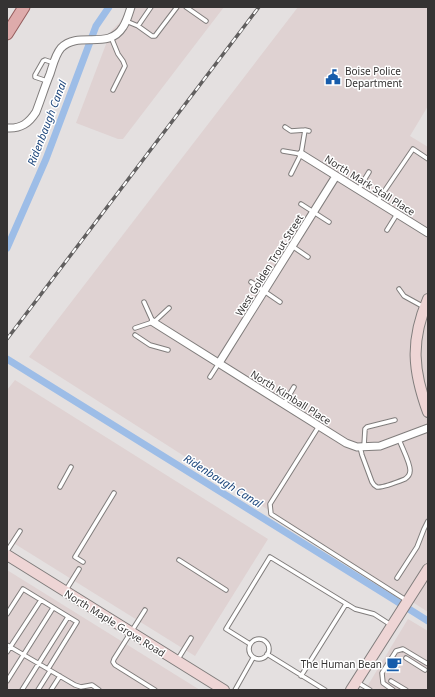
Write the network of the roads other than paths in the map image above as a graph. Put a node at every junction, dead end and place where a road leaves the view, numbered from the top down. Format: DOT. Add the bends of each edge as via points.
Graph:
graph roads {
  1 [pos="24,7"];
  2 [pos="131,7"];
  3 [pos="151,7"];
  4 [pos="177,7"];
  5 [pos="186,7"];
  6 [pos="126,20"];
  7 [pos="206,21"];
  8 [pos="138,26"];
  9 [pos="7,34"];
  10 [pos="111,37"];
  11 [pos="54,63"];
  12 [pos="47,82"];
  13 [pos="113,90"];
  14 [pos="285,127"];
  15 [pos="7,128"];
  16 [pos="283,151"];
  17 [pos="301,154"];
  18 [pos="428,159"];
  19 [pos="368,172"];
  20 [pos="291,174"];
  21 [pos="336,176"];
  22 [pos="358,190"];
  23 [pos="378,202"];
  24 [pos="301,204"];
  25 [pos="314,212"];
  26 [pos="397,214"];
  27 [pos="329,222"];
  28 [pos="386,230"];
  29 [pos="428,233"];
  30 [pos="292,246"];
  31 [pos="308,257"];
  32 [pos="251,282"];
  33 [pos="399,289"];
  34 [pos="264,291"];
  35 [pos="144,302"];
  36 [pos="280,302"];
  37 [pos="426,303"];
  38 [pos="169,308"];
  39 [pos="153,322"];
  40 [pos="135,328"];
  41 [pos="135,335"];
  42 [pos="168,350"];
  43 [pos="219,363"];
  44 [pos="210,377"];
  45 [pos="294,387"];
  46 [pos="284,404"];
  47 [pos="428,412"];
  48 [pos="395,420"];
  49 [pos="319,426"];
  50 [pos="428,428"];
  51 [pos="399,439"];
  52 [pos="362,446"];
  53 [pos="72,467"];
  54 [pos="60,487"];
  55 [pos="114,493"];
  56 [pos="428,521"];
  57 [pos="20,531"];
  58 [pos="7,551"];
  59 [pos="7,555"];
  60 [pos="179,560"];
  61 [pos="83,562"];
  62 [pos="79,569"];
  63 [pos="428,569"];
  64 [pos="396,578"];
  65 [pos="226,590"];
  66 [pos="65,591"];
  67 [pos="41,600"];
  68 [pos="346,604"];
  69 [pos="406,605"];
  70 [pos="53,608"];
  71 [pos="145,610"];
  72 [pos="7,614"];
  73 [pos="68,617"];
  74 [pos="392,626"];
  75 [pos="131,632"];
  76 [pos="191,638"];
  77 [pos="250,644"];
  78 [pos="9,646"];
  79 [pos="7,652"];
  80 [pos="267,654"];
  81 [pos="24,655"];
  82 [pos="253,658"];
  83 [pos="406,658"];
  84 [pos="177,661"];
  85 [pos="39,664"];
  86 [pos="428,664"];
  87 [pos="49,670"];
  88 [pos="425,670"];
  89 [pos="60,676"];
  90 [pos="301,676"];
  91 [pos="7,681"];
  92 [pos="391,681"];
  93 [pos="77,686"];
  94 [pos="353,686"];
  95 [pos="22,690"];
  96 [pos="38,690"];
  97 [pos="51,690"];
  98 [pos="75,690"];
  99 [pos="99,690"];
  100 [pos="155,690"];
  101 [pos="224,690"];
  102 [pos="235,690"];
  103 [pos="325,690"];
  104 [pos="370,690"];
  105 [pos="393,690"];
  106 [pos="406,690"];
  1 -- 9 [label="main road"];
  2 -- 6 [label="street"];
  3 -- 8 [label="lane"];
  4 -- 8 [label="lane" via="154,36"];
  5 -- 7 [label="lane"];
  6 -- 8 [label="lane"];
  6 -- 10 [label="street" via="119,32"];
  10 -- 11 [label="street" via="99,40 74,40 60,49"];
  10 -- 13 [label="lane" via="125,66"];
  11 -- 12 [label="street"];
  11 -- 12 [label="lane" via="43,61 34,75"];
  12 -- 15 [label="street" via="32,118 22,126"];
  14 -- 17 [label="lane" via="291,131 307,130"];
  16 -- 17 [label="lane"];
  17 -- 20 [label="lane"];
  17 -- 21 [label="street, North Mark Stall Place"];
  18 -- 23 [label="lane" via="413,149"];
  19 -- 22 [label="lane"];
  21 -- 22 [label="street, North Mark Stall Place"];
  21 -- 25 [label="street, West Golden Trout Street"];
  22 -- 23 [label="street, North Mark Stall Place"];
  23 -- 26 [label="street, North Mark Stall Place"];
  24 -- 25 [label="lane"];
  25 -- 27 [label="lane"];
  25 -- 30 [label="street, West Golden Trout Street"];
  26 -- 28 [label="lane"];
  26 -- 29 [label="street, North Mark Stall Place"];
  30 -- 31 [label="lane"];
  30 -- 34 [label="street, West Golden Trout Street"];
  32 -- 34 [label="lane"];
  33 -- 37 [label="lane" via="413,302"];
  34 -- 36 [label="lane"];
  34 -- 43 [label="street, West Golden Trout Street"];
  35 -- 39 [label="lane"];
  37 -- 47 [label="main road" via="418,329 415,360 419,387"];
  38 -- 39 [label="lane"];
  39 -- 40 [label="lane"];
  39 -- 43 [label="street, North Kimball Place"];
  41 -- 42 [label="lane" via="150,345"];
  43 -- 44 [label="lane"];
  43 -- 46 [label="street, North Kimball Place"];
  45 -- 46 [label="lane"];
  46 -- 49 [label="street, North Kimball Place"];
  48 -- 52 [label="lane" via="368,426 365,429"];
  49 -- 52 [label="street, North Kimball Place" via="346,443"];
  49 -- 69 [label="lane" via="270,504 271,514"];
  50 -- 51 [label="street, North Kimball Place"];
  51 -- 52 [label="street, North Kimball Place" via="380,446"];
  51 -- 52 [label="lane" via="410,473 405,479 377,487 372,482 362,456"];
  53 -- 54 [label="lane"];
  55 -- 61 [label="lane" via="75,557"];
  56 -- 64 [label="lane" via="416,547"];
  57 -- 58 [label="lane"];
  59 -- 66 [label="main road, North Maple Grove Road"];
  60 -- 65 [label="lane"];
  62 -- 66 [label="lane"];
  63 -- 69 [label="main road"];
  66 -- 75 [label="main road, North Maple Grove Road"];
  67 -- 70 [label="lane"];
  67 -- 72 [label="lane" via="23,589"];
  67 -- 78 [label="lane"];
  68 -- 74 [label="lane" via="374,614"];
  68 -- 77 [label="lane" via="270,557 226,629"];
  68 -- 90 [label="lane"];
  69 -- 74 [label="main road"];
  70 -- 73 [label="lane"];
  70 -- 81 [label="lane"];
  71 -- 75 [label="lane"];
  73 -- 85 [label="lane"];
  73 -- 87 [label="lane" via="77,622"];
  74 -- 94 [label="main road"];
  75 -- 84 [label="main road, North Maple Grove Road"];
  75 -- 100 [label="lane" via="113,662"];
  76 -- 84 [label="lane"];
  77 -- 80 [label="lane" via="256,640 263,640 268,648"];
  77 -- 82 [label="lane" via="249,652"];
  78 -- 79 [label="lane"];
  78 -- 81 [label="lane"];
  80 -- 82 [label="lane" via="259,659"];
  80 -- 90 [label="lane"];
  81 -- 85 [label="lane"];
  81 -- 91 [label="lane"];
  82 -- 102 [label="lane"];
  83 -- 88 [label="lane"];
  84 -- 101 [label="main road, North Maple Grove Road"];
  85 -- 87 [label="lane"];
  85 -- 95 [label="lane"];
  86 -- 105 [label="lane" via="403,649 396,651 382,673 383,683"];
  87 -- 89 [label="lane"];
  87 -- 96 [label="lane"];
  89 -- 93 [label="lane"];
  89 -- 97 [label="lane"];
  90 -- 103 [label="lane"];
  92 -- 106 [label="lane"];
  93 -- 98 [label="lane"];
  93 -- 99 [label="lane" via="92,685"];
  94 -- 104 [label="lane"];
}
